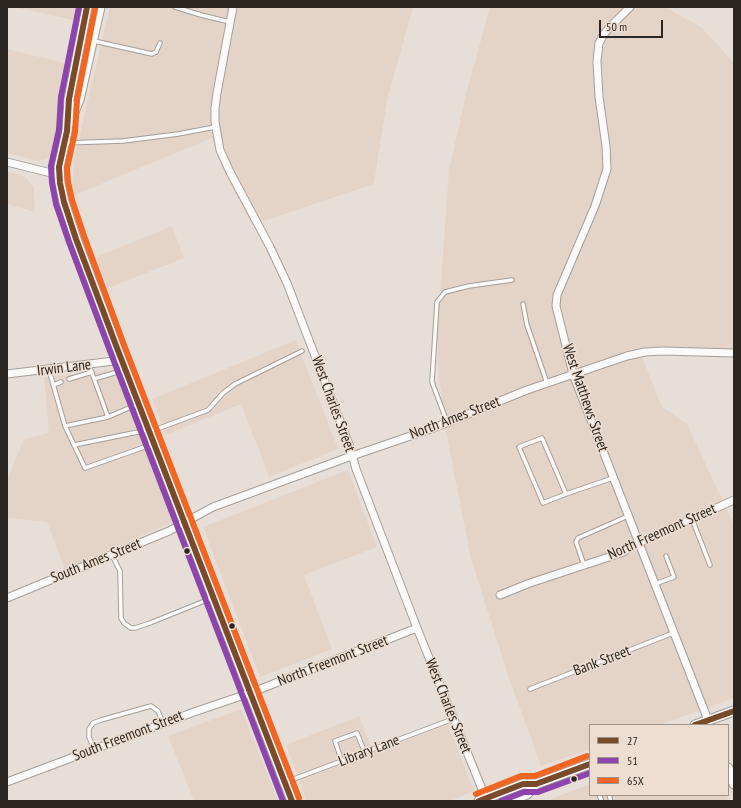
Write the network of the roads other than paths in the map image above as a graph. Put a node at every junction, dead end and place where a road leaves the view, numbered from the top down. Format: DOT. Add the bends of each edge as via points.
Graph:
graph roads {
  1 [pos="87,7"];
  2 [pos="95,7"];
  3 [pos="100,7"];
  4 [pos="175,7"];
  5 [pos="233,7"];
  6 [pos="630,7"];
  7 [pos="98,18"];
  8 [pos="230,22"];
  9 [pos="93,40"];
  10 [pos="160,43"];
  11 [pos="215,127"];
  12 [pos="67,131"];
  13 [pos="64,143"];
  14 [pos="7,162"];
  15 [pos="59,175"];
  16 [pos="512,280"];
  17 [pos="523,304"];
  18 [pos="302,351"];
  19 [pos="734,353"];
  20 [pos="122,360"];
  21 [pos="90,368"];
  22 [pos="125,369"];
  23 [pos="49,370"];
  24 [pos="7,374"];
  25 [pos="573,374"];
  26 [pos="69,379"];
  27 [pos="94,379"];
  28 [pos="61,382"];
  29 [pos="547,383"];
  30 [pos="53,385"];
  31 [pos="138,404"];
  32 [pos="108,416"];
  33 [pos="447,422"];
  34 [pos="65,426"];
  35 [pos="148,430"];
  36 [pos="154,444"];
  37 [pos="74,446"];
  38 [pos="352,455"];
  39 [pos="613,478"];
  40 [pos="566,494"];
  41 [pos="734,500"];
  42 [pos="628,516"];
  43 [pos="692,519"];
  44 [pos="184,523"];
  45 [pos="638,543"];
  46 [pos="112,555"];
  47 [pos="666,556"];
  48 [pos="584,565"];
  49 [pos="710,565"];
  50 [pos="654,584"];
  51 [pos="500,595"];
  52 [pos="7,598"];
  53 [pos="213,598"];
  54 [pos="417,628"];
  55 [pos="673,633"];
  56 [pos="530,689"];
  57 [pos="250,693"];
  58 [pos="734,711"];
  59 [pos="454,719"];
  60 [pos="163,723"];
  61 [pos="709,723"];
  62 [pos="94,749"];
  63 [pos="365,753"];
  64 [pos="342,762"];
  65 [pos="589,766"];
  66 [pos="729,771"];
  67 [pos="7,782"];
  68 [pos="284,783"];
  69 [pos="536,784"];
  70 [pos="734,784"];
  71 [pos="484,800"];
  72 [pos="292,801"];
  73 [pos="508,801"];
  1 -- 12 [label="main road" via="69,99"];
  2 -- 7 [label="lane"];
  3 -- 7 [label="main road"];
  4 -- 8 [label="lane"];
  5 -- 8 [label="street, West Charles Street"];
  6 -- 25 [label="street, West Matthews Street" via="609,28 599,43 599,97 607,169 595,206 557,295 556,306"];
  7 -- 9 [label="main road"];
  8 -- 11 [label="street, West Charles Street" via="217,93"];
  9 -- 10 [label="lane" via="152,54 156,52"];
  9 -- 12 [label="main road" via="79,100"];
  11 -- 13 [label="lane" via="123,141"];
  11 -- 38 [label="street, West Charles Street" via="224,159 287,282"];
  12 -- 13 [label="main road"];
  13 -- 15 [label="main road"];
  14 -- 15 [label="street"];
  15 -- 20 [label="main road" via="64,202 76,239"];
  16 -- 33 [label="lane" via="445,292 437,302 432,382"];
  17 -- 29 [label="lane" via="527,325"];
  18 -- 35 [label="lane" via="235,384 208,410 162,428"];
  19 -- 25 [label="street, North Ames Street" via="645,352"];
  20 -- 21 [label="street, Irwin Lane"];
  20 -- 22 [label="main road"];
  21 -- 23 [label="street, Irwin Lane"];
  21 -- 26 [label="lane"];
  21 -- 27 [label="lane"];
  22 -- 27 [label="lane"];
  22 -- 31 [label="main road"];
  23 -- 24 [label="street, Irwin Lane"];
  23 -- 30 [label="lane"];
  25 -- 29 [label="street, North Ames Street"];
  25 -- 39 [label="street, West Matthews Street"];
  27 -- 32 [label="lane"];
  28 -- 30 [label="lane"];
  29 -- 33 [label="street, North Ames Street"];
  30 -- 34 [label="lane"];
  31 -- 32 [label="lane"];
  31 -- 35 [label="main road"];
  32 -- 34 [label="lane"];
  33 -- 38 [label="street, North Ames Street"];
  34 -- 37 [label="lane"];
  35 -- 36 [label="main road"];
  35 -- 37 [label="lane"];
  36 -- 37 [label="lane" via="85,468"];
  36 -- 44 [label="main road"];
  38 -- 44 [label="street, North Ames Street" via="213,508"];
  38 -- 54 [label="street, West Charles Street"];
  39 -- 40 [label="lane"];
  39 -- 42 [label="street, West Matthews Street"];
  40 -- 40 [label="lane" via="542,502 519,447 542,438"];
  41 -- 43 [label="street, North Freemont Street"];
  42 -- 45 [label="street, West Matthews Street"];
  42 -- 48 [label="lane" via="578,538 576,542"];
  43 -- 45 [label="street, North Freemont Street"];
  43 -- 49 [label="lane"];
  44 -- 46 [label="street, South Ames Street" via="169,532"];
  44 -- 53 [label="main road"];
  45 -- 48 [label="street, North Freemont Street" via="624,552"];
  45 -- 50 [label="street, West Matthews Street"];
  46 -- 52 [label="street, South Ames Street"];
  46 -- 53 [label="lane" via="120,571 122,618 131,628"];
  47 -- 50 [label="lane" via="674,576"];
  48 -- 51 [label="street, North Freemont Street"];
  50 -- 55 [label="street, West Matthews Street"];
  53 -- 57 [label="main road"];
  54 -- 57 [label="street, North Freemont Street"];
  54 -- 59 [label="street, West Charles Street"];
  55 -- 56 [label="lane, Bank Street"];
  55 -- 61 [label="street, West Matthews Street"];
  57 -- 60 [label="street, South Freemont Street"];
  57 -- 68 [label="main road"];
  58 -- 61 [label="main road"];
  59 -- 63 [label="lane, Library Lane"];
  59 -- 71 [label="street, West Charles Street"];
  60 -- 62 [label="street, South Freemont Street"];
  60 -- 62 [label="lane" via="158,711 151,706 91,724 89,737"];
  62 -- 67 [label="street, South Freemont Street"];
  63 -- 64 [label="lane, Library Lane"];
  63 -- 64 [label="lane" via="358,733 340,739 335,741"];
  64 -- 68 [label="lane, Library Lane"];
  65 -- 69 [label="main road"];
  66 -- 70 [label="main road"];
  68 -- 72 [label="main road"];
  69 -- 71 [label="main road" via="523,784"];
  69 -- 73 [label="main road" via="527,794"];
}
